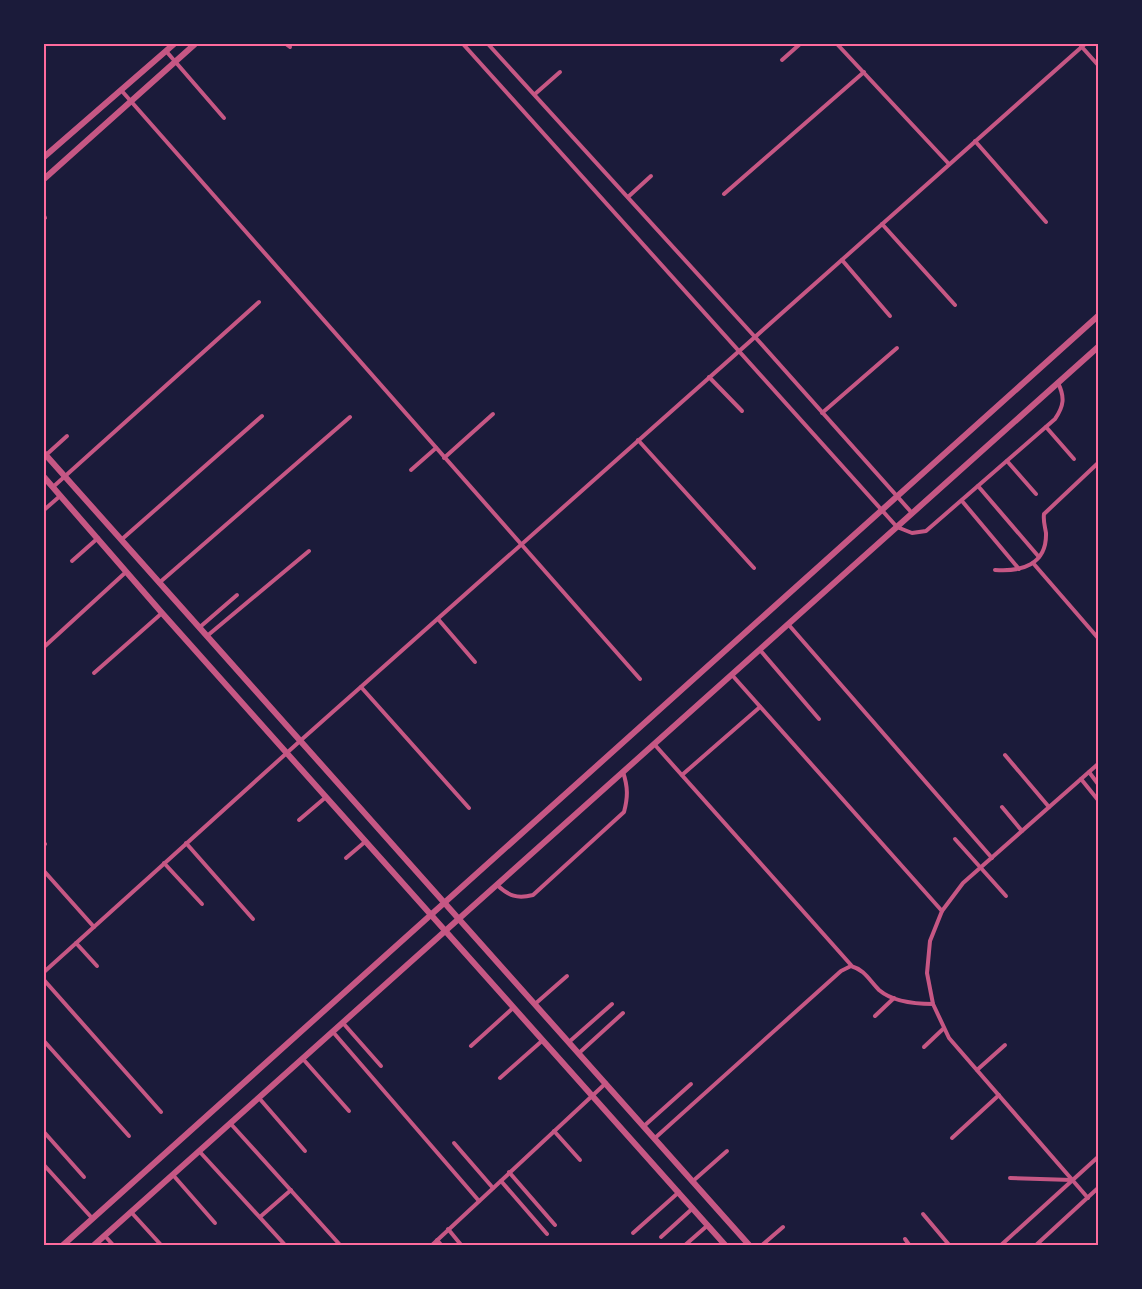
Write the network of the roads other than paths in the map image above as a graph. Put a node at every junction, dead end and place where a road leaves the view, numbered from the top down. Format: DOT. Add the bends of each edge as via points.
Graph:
graph roads {
  1 [pos="174,44"];
  2 [pos="195,44"];
  3 [pos="463,44"];
  4 [pos="488,44"];
  5 [pos="800,44"];
  6 [pos="837,44"];
  7 [pos="1083,45"];
  8 [pos="166,51"];
  9 [pos="782,60"];
  10 [pos="176,61"];
  11 [pos="1098,65"];
  12 [pos="560,72"];
  13 [pos="864,72"];
  14 [pos="121,90"];
  15 [pos="535,94"];
  16 [pos="131,102"];
  17 [pos="224,118"];
  18 [pos="975,141"];
  19 [pos="44,157"];
  20 [pos="949,164"];
  21 [pos="651,176"];
  22 [pos="44,179"];
  23 [pos="724,194"];
  24 [pos="628,197"];
  25 [pos="1046,222"];
  26 [pos="882,224"];
  27 [pos="842,260"];
  28 [pos="259,302"];
  29 [pos="955,305"];
  30 [pos="891,316"];
  31 [pos="1098,316"];
  32 [pos="755,336"];
  33 [pos="1098,347"];
  34 [pos="897,348"];
  35 [pos="740,350"];
  36 [pos="709,377"];
  37 [pos="1058,383"];
  38 [pos="742,411"];
  39 [pos="822,413"];
  40 [pos="493,414"];
  41 [pos="262,416"];
  42 [pos="350,417"];
  43 [pos="1046,427"];
  44 [pos="67,436"];
  45 [pos="638,440"];
  46 [pos="436,448"];
  47 [pos="45,454"];
  48 [pos="444,458"];
  49 [pos="1074,459"];
  50 [pos="1007,461"];
  51 [pos="1098,463"];
  52 [pos="411,470"];
  53 [pos="44,477"];
  54 [pos="65,477"];
  55 [pos="978,486"];
  56 [pos="53,487"];
  57 [pos="1036,494"];
  58 [pos="60,495"];
  59 [pos="897,497"];
  60 [pos="962,501"];
  61 [pos="44,510"];
  62 [pos="882,511"];
  63 [pos="912,513"];
  64 [pos="897,527"];
  65 [pos="98,538"];
  66 [pos="121,540"];
  67 [pos="521,544"];
  68 [pos="309,551"];
  69 [pos="1039,557"];
  70 [pos="72,561"];
  71 [pos="1033,563"];
  72 [pos="754,568"];
  73 [pos="995,570"];
  74 [pos="1020,570"];
  75 [pos="126,571"];
  76 [pos="159,584"];
  77 [pos="237,595"];
  78 [pos="162,613"];
  79 [pos="438,619"];
  80 [pos="788,624"];
  81 [pos="199,628"];
  82 [pos="207,637"];
  83 [pos="1098,638"];
  84 [pos="44,647"];
  85 [pos="760,650"];
  86 [pos="475,662"];
  87 [pos="94,673"];
  88 [pos="732,675"];
  89 [pos="640,679"];
  90 [pos="361,687"];
  91 [pos="760,706"];
  92 [pos="819,719"];
  93 [pos="300,741"];
  94 [pos="654,744"];
  95 [pos="287,753"];
  96 [pos="1005,754"];
  97 [pos="1098,764"];
  98 [pos="623,772"];
  99 [pos="1089,772"];
  100 [pos="682,775"];
  101 [pos="1081,779"];
  102 [pos="1098,784"];
  103 [pos="326,796"];
  104 [pos="1098,800"];
  105 [pos="1002,807"];
  106 [pos="1049,807"];
  107 [pos="469,808"];
  108 [pos="299,820"];
  109 [pos="1022,831"];
  110 [pos="955,839"];
  111 [pos="366,841"];
  112 [pos="186,843"];
  113 [pos="346,858"];
  114 [pos="992,858"];
  115 [pos="164,863"];
  116 [pos="981,867"];
  117 [pos="44,870"];
  118 [pos="497,885"];
  119 [pos="1006,896"];
  120 [pos="444,902"];
  121 [pos="202,904"];
  122 [pos="942,911"];
  123 [pos="431,914"];
  124 [pos="459,918"];
  125 [pos="253,919"];
  126 [pos="94,927"];
  127 [pos="446,930"];
  128 [pos="75,943"];
  129 [pos="96,966"];
  130 [pos="851,966"];
  131 [pos="44,972"];
  132 [pos="567,976"];
  133 [pos="44,980"];
  134 [pos="894,998"];
  135 [pos="535,1004"];
  136 [pos="612,1004"];
  137 [pos="933,1004"];
  138 [pos="514,1007"];
  139 [pos="623,1013"];
  140 [pos="875,1016"];
  141 [pos="343,1022"];
  142 [pos="944,1029"];
  143 [pos="332,1032"];
  144 [pos="543,1040"];
  145 [pos="44,1041"];
  146 [pos="569,1042"];
  147 [pos="1005,1045"];
  148 [pos="471,1046"];
  149 [pos="924,1047"];
  150 [pos="579,1053"];
  151 [pos="303,1058"];
  152 [pos="381,1066"];
  153 [pos="977,1070"];
  154 [pos="500,1078"];
  155 [pos="606,1083"];
  156 [pos="691,1084"];
  157 [pos="592,1095"];
  158 [pos="999,1095"];
  159 [pos="258,1098"];
  160 [pos="161,1112"];
  161 [pos="349,1112"];
  162 [pos="230,1123"];
  163 [pos="644,1126"];
  164 [pos="554,1131"];
  165 [pos="44,1132"];
  166 [pos="129,1136"];
  167 [pos="655,1138"];
  168 [pos="952,1138"];
  169 [pos="454,1143"];
  170 [pos="199,1151"];
  171 [pos="305,1151"];
  172 [pos="727,1151"];
  173 [pos="1098,1158"];
  174 [pos="580,1160"];
  175 [pos="44,1165"];
  176 [pos="509,1172"];
  177 [pos="173,1174"];
  178 [pos="84,1177"];
  179 [pos="1010,1178"];
  180 [pos="1073,1180"];
  181 [pos="501,1181"];
  182 [pos="693,1181"];
  183 [pos="493,1188"];
  184 [pos="1098,1188"];
  185 [pos="291,1190"];
  186 [pos="679,1192"];
  187 [pos="1088,1198"];
  188 [pos="479,1201"];
  189 [pos="693,1208"];
  190 [pos="131,1212"];
  191 [pos="923,1214"];
  192 [pos="260,1217"];
  193 [pos="92,1218"];
  194 [pos="215,1223"];
  195 [pos="555,1225"];
  196 [pos="708,1225"];
  197 [pos="783,1227"];
  198 [pos="448,1229"];
  199 [pos="633,1233"];
  200 [pos="547,1234"];
  201 [pos="105,1235"];
  202 [pos="661,1237"];
  203 [pos="905,1239"];
  204 [pos="437,1240"];
  205 [pos="62,1245"];
  206 [pos="93,1245"];
  207 [pos="114,1245"];
  208 [pos="162,1245"];
  209 [pos="286,1245"];
  210 [pos="341,1245"];
  211 [pos="431,1245"];
  212 [pos="442,1245"];
  213 [pos="462,1245"];
  214 [pos="684,1245"];
  215 [pos="726,1245"];
  216 [pos="750,1245"];
  217 [pos="762,1245"];
  218 [pos="910,1245"];
  219 [pos="950,1245"];
  220 [pos="1000,1245"];
  221 [pos="1035,1245"];
  1 -- 8 [label="street"];
  2 -- 10 [label="street"];
  3 -- 35 [label="lane"];
  4 -- 15 [label="lane"];
  5 -- 9 [label="lane"];
  6 -- 13 [label="lane"];
  7 -- 11 [label="lane"];
  7 -- 18 [label="lane"];
  8 -- 10 [label="lane"];
  8 -- 14 [label="street"];
  10 -- 16 [label="street"];
  10 -- 17 [label="lane"];
  12 -- 15 [label="lane"];
  13 -- 20 [label="lane"];
  13 -- 23 [label="lane"];
  14 -- 16 [label="lane"];
  14 -- 19 [label="street"];
  15 -- 24 [label="lane"];
  16 -- 22 [label="street"];
  16 -- 46 [label="lane"];
  18 -- 20 [label="lane"];
  18 -- 25 [label="lane"];
  20 -- 26 [label="lane"];
  21 -- 24 [label="lane"];
  24 -- 32 [label="lane"];
  26 -- 27 [label="lane"];
  26 -- 29 [label="lane"];
  27 -- 30 [label="lane"];
  27 -- 32 [label="lane"];
  28 -- 54 [label="lane"];
  31 -- 59 [label="street"];
  32 -- 35 [label="lane"];
  32 -- 39 [label="lane"];
  33 -- 37 [label="street"];
  34 -- 39 [label="lane"];
  35 -- 36 [label="lane"];
  35 -- 62 [label="lane"];
  36 -- 38 [label="lane"];
  36 -- 45 [label="lane"];
  37 -- 43 [label="lane" via="1064,395 1062,408"];
  37 -- 63 [label="street"];
  39 -- 59 [label="lane"];
  40 -- 48 [label="lane"];
  41 -- 66 [label="lane"];
  42 -- 76 [label="lane"];
  43 -- 49 [label="lane"];
  43 -- 50 [label="lane"];
  44 -- 47 [label="lane"];
  45 -- 67 [label="lane"];
  45 -- 72 [label="lane"];
  46 -- 48 [label="lane"];
  46 -- 52 [label="lane"];
  47 -- 54 [label="street"];
  48 -- 67 [label="lane"];
  50 -- 55 [label="lane"];
  50 -- 57 [label="lane"];
  51 -- 69 [label="lane" via="1044,514 1046,534"];
  53 -- 56 [label="street"];
  54 -- 56 [label="lane"];
  54 -- 66 [label="street"];
  55 -- 60 [label="lane"];
  55 -- 69 [label="lane"];
  56 -- 58 [label="street"];
  58 -- 61 [label="lane"];
  58 -- 65 [label="street"];
  59 -- 62 [label="street"];
  59 -- 63 [label="lane"];
  60 -- 64 [label="lane" via="926,531 912,533"];
  60 -- 74 [label="lane"];
  62 -- 64 [label="lane"];
  62 -- 120 [label="street"];
  63 -- 64 [label="street"];
  64 -- 80 [label="street"];
  65 -- 70 [label="lane"];
  65 -- 75 [label="street"];
  66 -- 76 [label="street"];
  67 -- 79 [label="lane"];
  67 -- 89 [label="lane"];
  68 -- 82 [label="lane"];
  69 -- 71 [label="lane"];
  71 -- 74 [label="lane"];
  71 -- 83 [label="lane"];
  73 -- 74 [label="lane"];
  75 -- 78 [label="street"];
  75 -- 84 [label="lane"];
  76 -- 81 [label="street"];
  77 -- 81 [label="lane"];
  78 -- 87 [label="lane"];
  78 -- 95 [label="street"];
  79 -- 86 [label="lane"];
  79 -- 90 [label="lane"];
  80 -- 85 [label="street"];
  80 -- 114 [label="lane"];
  81 -- 82 [label="street"];
  82 -- 93 [label="street"];
  85 -- 88 [label="street"];
  85 -- 92 [label="lane"];
  88 -- 91 [label="lane"];
  88 -- 94 [label="street"];
  90 -- 93 [label="lane"];
  90 -- 107 [label="lane"];
  91 -- 100 [label="lane"];
  91 -- 122 [label="lane"];
  93 -- 95 [label="lane"];
  93 -- 120 [label="street"];
  94 -- 98 [label="street"];
  94 -- 100 [label="lane"];
  95 -- 103 [label="street"];
  95 -- 112 [label="lane"];
  96 -- 106 [label="lane"];
  97 -- 99 [label="lane"];
  98 -- 118 [label="street"];
  98 -- 118 [label="lane" via="627,786 624,812 533,896 508,895"];
  99 -- 101 [label="lane"];
  99 -- 102 [label="lane"];
  100 -- 130 [label="lane"];
  101 -- 104 [label="lane"];
  101 -- 106 [label="lane"];
  103 -- 108 [label="lane"];
  103 -- 111 [label="street"];
  105 -- 109 [label="lane"];
  106 -- 109 [label="lane"];
  109 -- 114 [label="lane"];
  110 -- 116 [label="lane"];
  111 -- 113 [label="lane"];
  111 -- 123 [label="street"];
  112 -- 115 [label="lane"];
  112 -- 125 [label="lane"];
  114 -- 116 [label="lane"];
  115 -- 121 [label="lane"];
  115 -- 126 [label="lane"];
  116 -- 119 [label="lane"];
  116 -- 122 [label="lane"];
  117 -- 126 [label="lane"];
  118 -- 124 [label="street"];
  120 -- 123 [label="street"];
  120 -- 124 [label="street"];
  122 -- 137 [label="lane" via="930,941 927,973"];
  123 -- 127 [label="street"];
  123 -- 193 [label="street"];
  124 -- 127 [label="street"];
  124 -- 135 [label="street"];
  126 -- 128 [label="lane"];
  127 -- 138 [label="street"];
  127 -- 141 [label="street"];
  128 -- 129 [label="lane"];
  128 -- 131 [label="lane"];
  130 -- 134 [label="lane" via="861,969 880,991"];
  130 -- 167 [label="lane"];
  132 -- 135 [label="lane"];
  133 -- 160 [label="lane"];
  134 -- 137 [label="lane"];
  134 -- 140 [label="lane"];
  135 -- 146 [label="street"];
  136 -- 146 [label="lane"];
  137 -- 142 [label="lane"];
  138 -- 144 [label="street"];
  138 -- 148 [label="lane"];
  139 -- 150 [label="lane"];
  141 -- 143 [label="street"];
  141 -- 152 [label="lane"];
  142 -- 149 [label="lane"];
  142 -- 153 [label="lane"];
  143 -- 151 [label="street"];
  143 -- 188 [label="lane"];
  144 -- 154 [label="lane"];
  144 -- 157 [label="street"];
  145 -- 166 [label="lane"];
  146 -- 150 [label="street"];
  147 -- 153 [label="lane"];
  150 -- 155 [label="street"];
  151 -- 159 [label="street"];
  151 -- 161 [label="lane"];
  153 -- 158 [label="lane"];
  155 -- 157 [label="lane"];
  155 -- 163 [label="street"];
  156 -- 163 [label="lane"];
  157 -- 164 [label="lane"];
  157 -- 186 [label="street"];
  158 -- 168 [label="lane"];
  158 -- 180 [label="lane"];
  159 -- 162 [label="street"];
  159 -- 171 [label="lane"];
  162 -- 170 [label="street"];
  162 -- 185 [label="lane"];
  163 -- 167 [label="street"];
  164 -- 174 [label="lane"];
  164 -- 176 [label="lane"];
  165 -- 178 [label="lane"];
  167 -- 182 [label="street"];
  169 -- 183 [label="lane"];
  170 -- 177 [label="street"];
  170 -- 192 [label="lane"];
  172 -- 182 [label="lane"];
  173 -- 180 [label="lane"];
  175 -- 193 [label="lane"];
  176 -- 181 [label="lane"];
  176 -- 195 [label="lane"];
  177 -- 190 [label="street"];
  177 -- 194 [label="lane"];
  179 -- 180 [label="lane"];
  180 -- 187 [label="lane"];
  180 -- 220 [label="lane"];
  181 -- 183 [label="lane"];
  181 -- 200 [label="lane"];
  182 -- 216 [label="street"];
  183 -- 188 [label="lane"];
  184 -- 187 [label="lane"];
  185 -- 192 [label="lane"];
  185 -- 210 [label="lane"];
  186 -- 189 [label="street"];
  186 -- 199 [label="lane"];
  187 -- 221 [label="lane"];
  188 -- 198 [label="lane"];
  189 -- 196 [label="street"];
  189 -- 202 [label="lane"];
  190 -- 201 [label="street"];
  190 -- 208 [label="lane"];
  191 -- 219 [label="lane"];
  192 -- 209 [label="lane"];
  193 -- 205 [label="street"];
  196 -- 214 [label="lane"];
  196 -- 215 [label="street"];
  197 -- 217 [label="lane"];
  198 -- 204 [label="lane"];
  198 -- 213 [label="lane"];
  201 -- 206 [label="street"];
  201 -- 207 [label="lane"];
  203 -- 218 [label="lane"];
  204 -- 211 [label="lane"];
  204 -- 212 [label="lane"];
}
